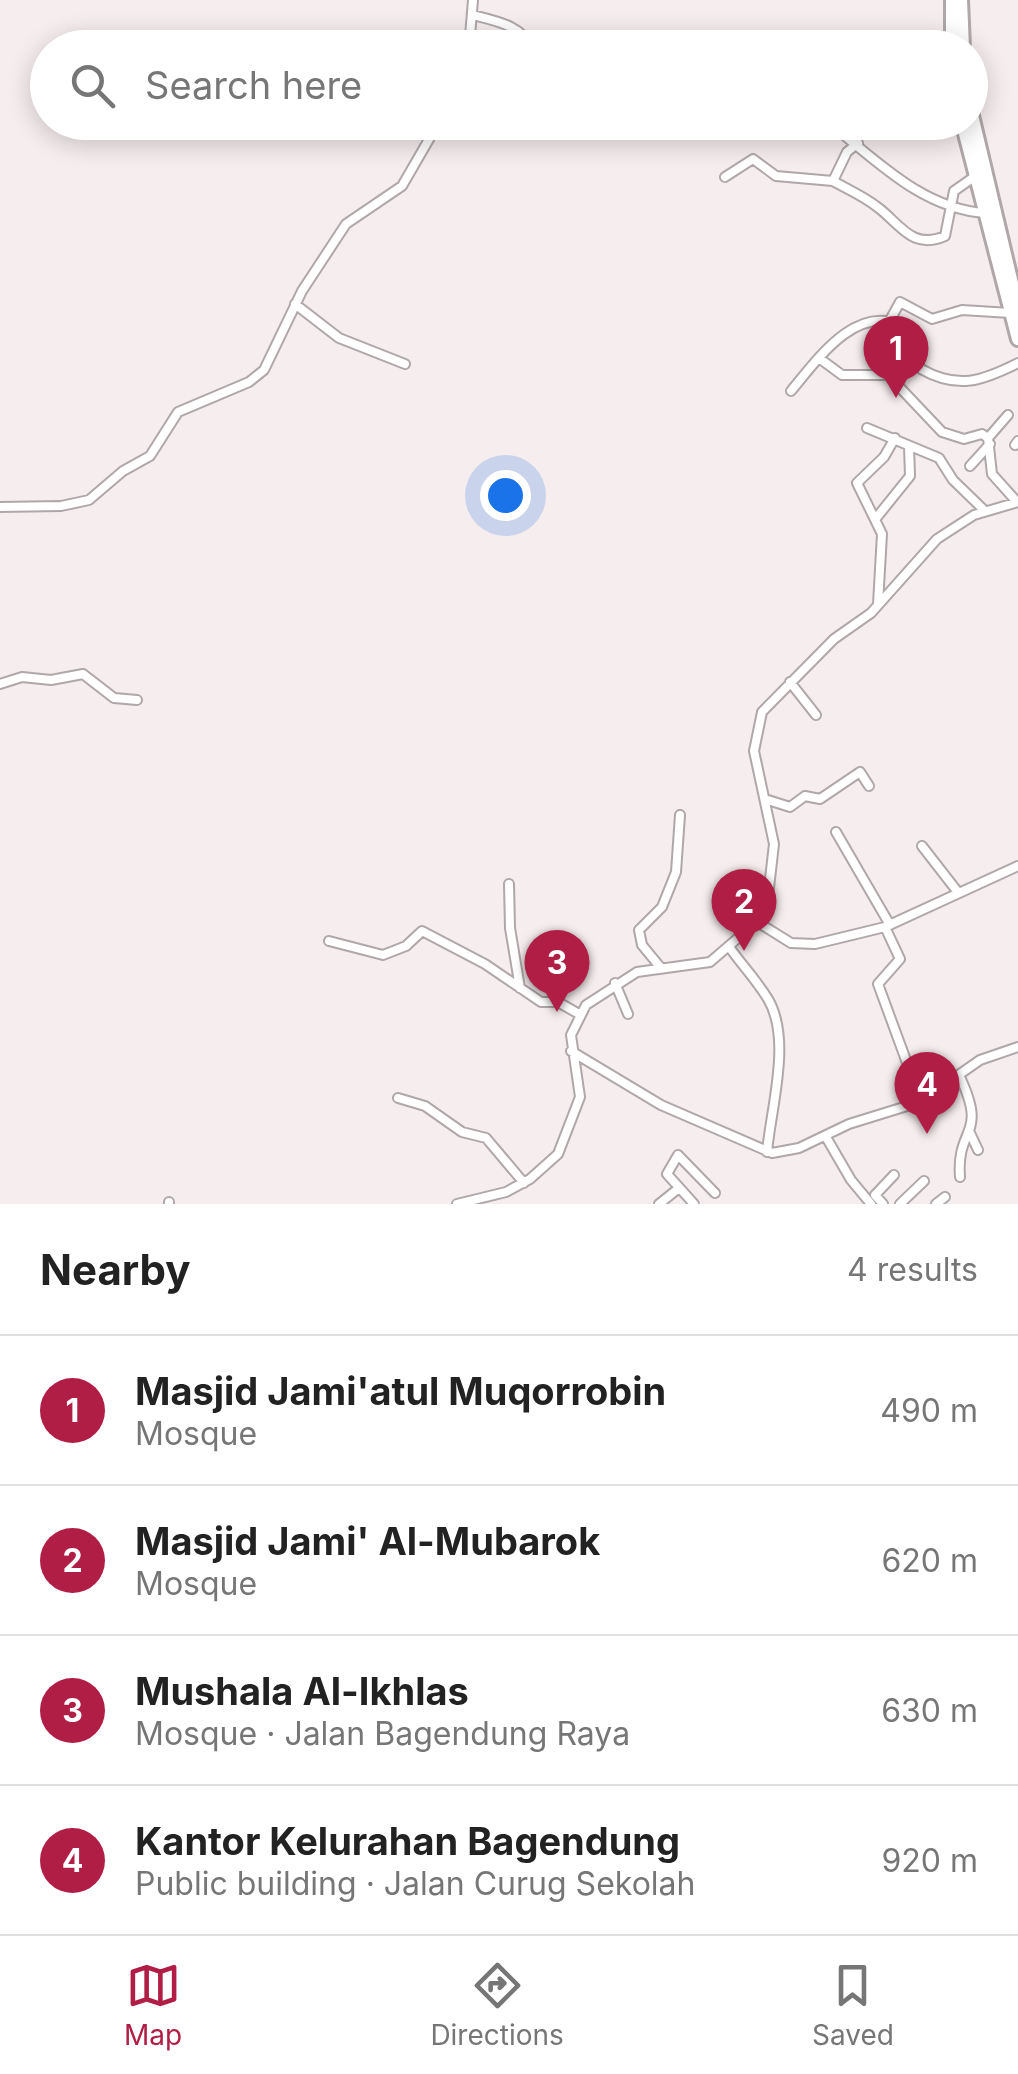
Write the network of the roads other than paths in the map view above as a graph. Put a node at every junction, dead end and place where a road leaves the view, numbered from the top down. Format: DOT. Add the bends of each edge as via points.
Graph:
graph roads {
  1 [pos="473,0"];
  2 [pos="952,0"];
  3 [pos="961,0"];
  4 [pos="473,15"];
  5 [pos="471,30"];
  6 [pos="516,30"];
  7 [pos="952,30"];
  8 [pos="963,30"];
  9 [pos="426,140"];
  10 [pos="854,140"];
  11 [pos="966,140"];
  12 [pos="977,140"];
  13 [pos="858,143"];
  14 [pos="725,177"];
  15 [pos="974,177"];
  16 [pos="833,181"];
  17 [pos="949,208"];
  18 [pos="985,213"];
  19 [pos="1003,269"];
  20 [pos="295,304"];
  21 [pos="1014,311"];
  22 [pos="890,322"];
  23 [pos="1018,339"];
  24 [pos="819,358"];
  25 [pos="405,364"];
  26 [pos="1018,364"];
  27 [pos="888,375"];
  28 [pos="792,390"];
  29 [pos="1008,415"];
  30 [pos="867,428"];
  31 [pos="895,438"];
  32 [pos="989,441"];
  33 [pos="910,446"];
  34 [pos="970,466"];
  35 [pos="1018,502"];
  36 [pos="0,507"];
  37 [pos="984,511"];
  38 [pos="877,517"];
  39 [pos="878,604"];
  40 [pos="790,682"];
  41 [pos="0,684"];
  42 [pos="137,700"];
  43 [pos="816,715"];
  44 [pos="869,786"];
  45 [pos="768,800"];
  46 [pos="680,814"];
  47 [pos="836,832"];
  48 [pos="922,846"];
  49 [pos="1018,866"];
  50 [pos="509,884"];
  51 [pos="958,891"];
  52 [pos="759,923"];
  53 [pos="888,926"];
  54 [pos="328,940"];
  55 [pos="730,948"];
  56 [pos="661,968"];
  57 [pos="615,983"];
  58 [pos="520,988"];
  59 [pos="579,1014"];
  60 [pos="628,1014"];
  61 [pos="1018,1047"];
  62 [pos="571,1052"];
  63 [pos="960,1074"];
  64 [pos="398,1098"];
  65 [pos="921,1101"];
  66 [pos="970,1133"];
  67 [pos="826,1137"];
  68 [pos="978,1150"];
  69 [pos="767,1152"];
  70 [pos="894,1176"];
  71 [pos="960,1177"];
  72 [pos="924,1180"];
  73 [pos="524,1184"];
  74 [pos="679,1188"];
  75 [pos="715,1193"];
  76 [pos="945,1196"];
  77 [pos="457,1204"];
  78 [pos="660,1204"];
  79 [pos="694,1204"];
  80 [pos="871,1204"];
  81 [pos="883,1204"];
  82 [pos="900,1204"];
  83 [pos="936,1204"];
  1 -- 4 [label="street"];
  2 -- 7 [label="highway"];
  3 -- 8 [label="highway"];
  4 -- 5 [label="street"];
  4 -- 6 [label="street"];
  9 -- 20 [label="street" via="406,182 349,220"];
  10 -- 13 [label="street"];
  11 -- 15 [label="highway"];
  12 -- 19 [label="highway"];
  13 -- 16 [label="street"];
  13 -- 17 [label="street" via="920,194"];
  14 -- 16 [label="street" via="753,159 776,176"];
  15 -- 17 [label="street" via="959,185"];
  15 -- 18 [label="highway"];
  16 -- 17 [label="street" via="874,204 905,234 928,240 945,236"];
  17 -- 18 [label="street"];
  18 -- 19 [label="highway"];
  19 -- 21 [label="highway"];
  20 -- 25 [label="street" via="339,338"];
  20 -- 36 [label="street" via="264,370 178,412 156,451 98,494 62,506"];
  21 -- 22 [label="street" via="962,310 932,319 902,302"];
  21 -- 23 [label="highway"];
  22 -- 24 [label="street" via="850,330"];
  22 -- 26 [label="street" via="902,326 913,358 937,378 965,384"];
  22 -- 27 [label="street"];
  24 -- 27 [label="street" via="847,376"];
  24 -- 28 [label="street"];
  27 -- 32 [label="street" via="942,432 982,434"];
  29 -- 32 [label="street"];
  30 -- 31 [label="street"];
  31 -- 33 [label="street"];
  31 -- 38 [label="street" via="857,483"];
  32 -- 34 [label="street"];
  32 -- 35 [label="street" via="992,474"];
  33 -- 37 [label="street" via="942,460"];
  33 -- 38 [label="street" via="910,476"];
  35 -- 37 [label="street"];
  37 -- 39 [label="street" via="937,539"];
  38 -- 39 [label="street" via="884,557"];
  39 -- 40 [label="street"];
  40 -- 43 [label="street"];
  40 -- 45 [label="street" via="762,712 755,731"];
  41 -- 42 [label="street" via="22,676 83,674 114,698"];
  44 -- 45 [label="street" via="860,772 820,800 805,796 794,807"];
  45 -- 52 [label="street" via="774,868 769,906"];
  46 -- 56 [label="street" via="676,872 662,907 639,930"];
  47 -- 53 [label="street"];
  48 -- 51 [label="street"];
  49 -- 51 [label="street"];
  50 -- 58 [label="street"];
  51 -- 53 [label="street"];
  52 -- 53 [label="street" via="802,945"];
  52 -- 55 [label="street"];
  53 -- 65 [label="street" via="900,958 878,983"];
  54 -- 58 [label="street" via="383,955 422,931"];
  55 -- 56 [label="street" via="701,965"];
  55 -- 69 [label="street" via="770,1002 778,1081"];
  56 -- 57 [label="street"];
  57 -- 59 [label="street"];
  57 -- 60 [label="street"];
  58 -- 59 [label="street"];
  59 -- 62 [label="street"];
  61 -- 63 [label="street" via="994,1052"];
  62 -- 69 [label="street" via="661,1105"];
  62 -- 73 [label="street" via="580,1097 574,1119 558,1154"];
  63 -- 65 [label="street"];
  63 -- 66 [label="street" via="975,1110"];
  64 -- 73 [label="street" via="486,1138"];
  65 -- 67 [label="street"];
  66 -- 68 [label="street"];
  66 -- 71 [label="street" via="958,1157"];
  67 -- 69 [label="street"];
  67 -- 80 [label="street"];
  70 -- 81 [label="street" via="874,1195"];
  72 -- 82 [label="street"];
  73 -- 77 [label="street"];
  74 -- 75 [label="street" via="667,1174 678,1155"];
  74 -- 78 [label="street"];
  74 -- 79 [label="street"];
  76 -- 83 [label="street"];
}
